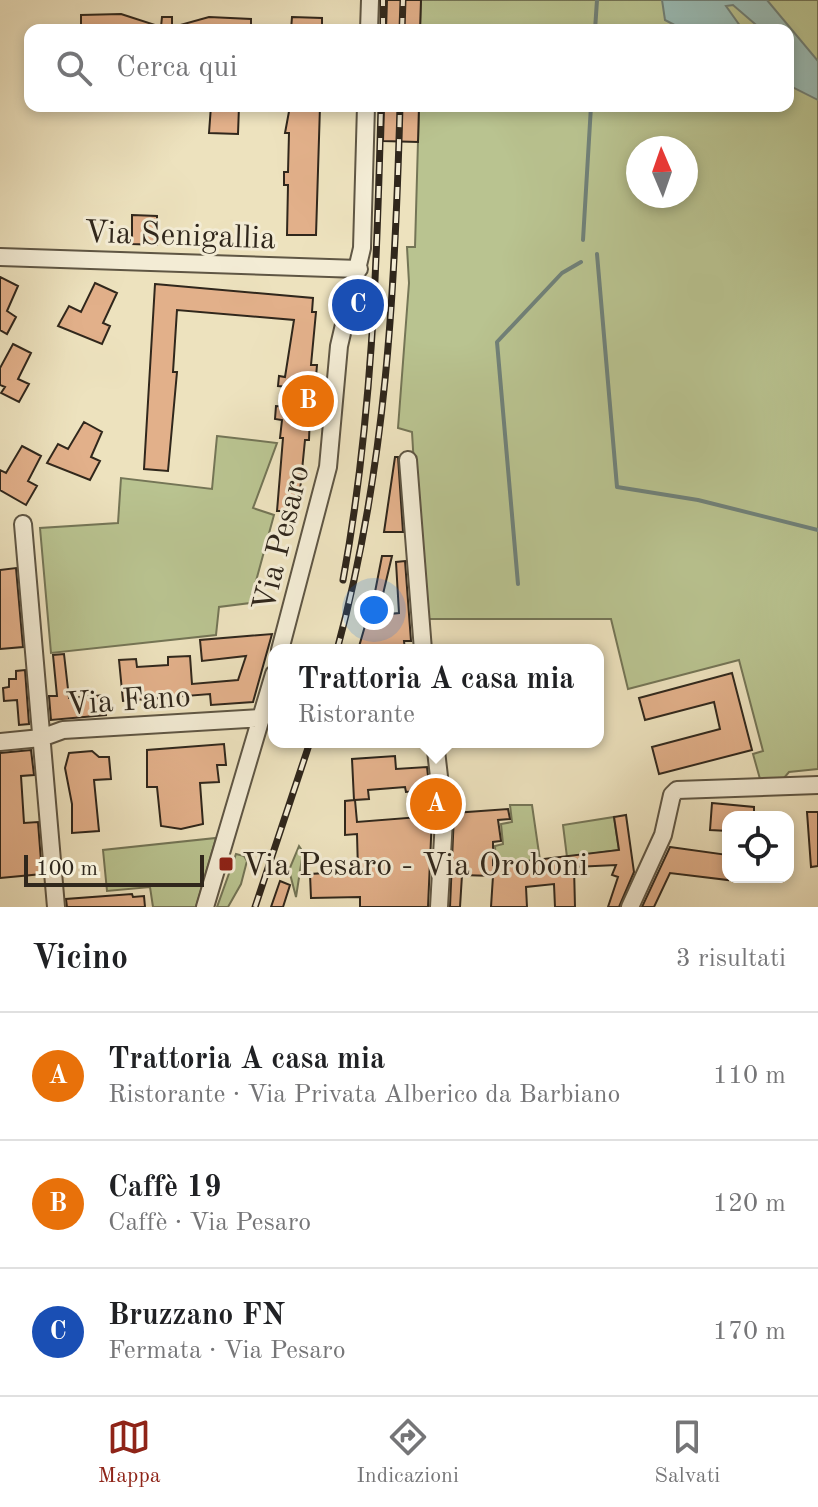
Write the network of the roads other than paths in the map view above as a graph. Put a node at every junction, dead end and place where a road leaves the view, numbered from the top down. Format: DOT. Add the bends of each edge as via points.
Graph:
graph roads {
  1 [pos="370,0"];
  2 [pos="369,24"];
  3 [pos="366,112"];
  4 [pos="0,257"];
  5 [pos="359,269"];
  6 [pos="408,460"];
  7 [pos="23,524"];
  8 [pos="282,644"];
  9 [pos="423,644"];
  10 [pos="268,696"];
  11 [pos="262,718"];
  12 [pos="41,738"];
  13 [pos="0,742"];
  14 [pos="436,748"];
  15 [pos="818,785"];
  16 [pos="56,907"];
  17 [pos="205,907"];
  18 [pos="439,907"];
  19 [pos="630,907"];
  1 -- 2 [label="street"];
  3 -- 5 [label="street, Via Pesaro"];
  4 -- 5 [label="street, Via Senigallia"];
  5 -- 8 [label="street, Via Pesaro" via="339,346 328,467"];
  6 -- 9 [label="street"];
  7 -- 12 [label="street"];
  10 -- 11 [label="street"];
  11 -- 12 [label="street, Via Fano" via="63,730"];
  11 -- 17 [label="street"];
  12 -- 13 [label="street, Via Fano"];
  12 -- 16 [label="street"];
  14 -- 18 [label="street" via="444,820"];
  15 -- 19 [label="street" via="674,792 663,835"];
}
